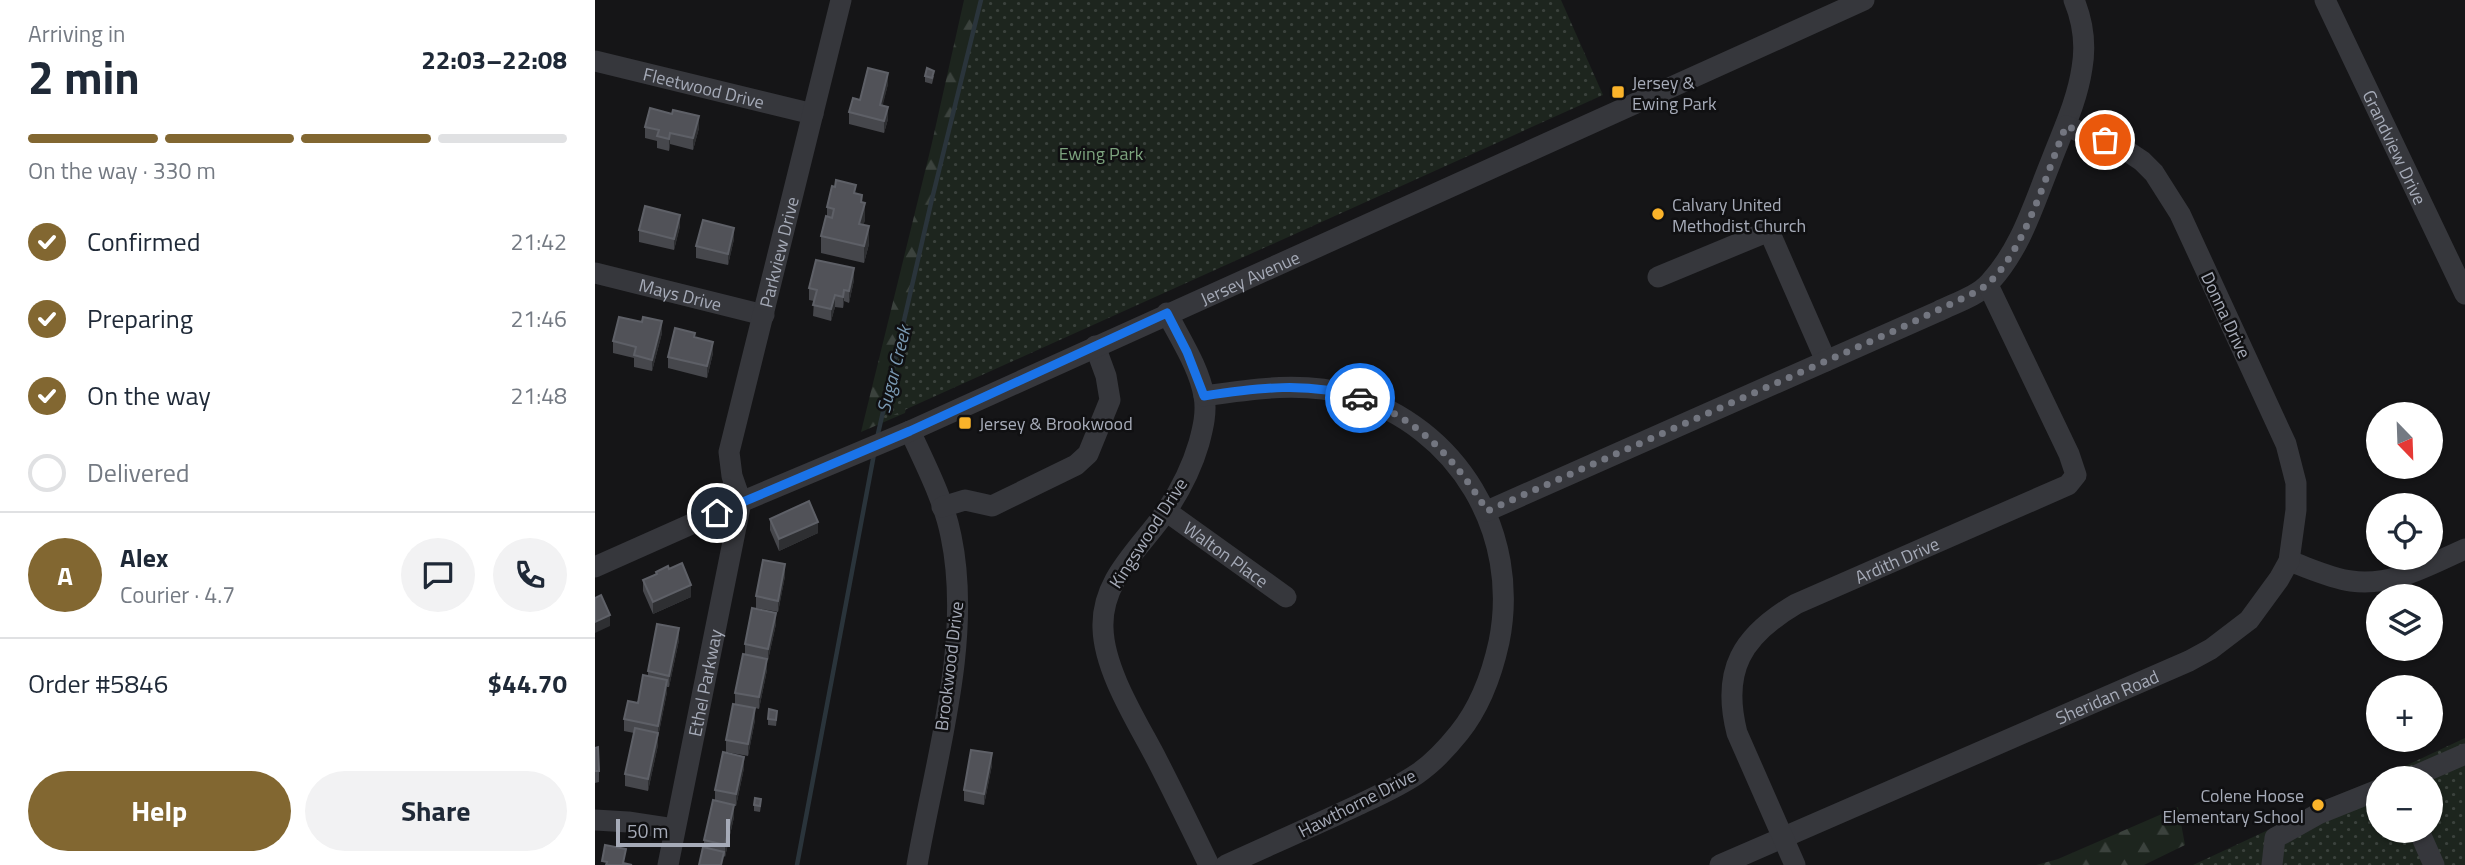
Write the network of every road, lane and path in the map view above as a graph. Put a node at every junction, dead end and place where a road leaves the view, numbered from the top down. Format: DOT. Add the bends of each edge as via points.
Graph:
graph roads {
  1 [pos="841,0"];
  2 [pos="1864,0"];
  3 [pos="2074,0"];
  4 [pos="2325,0"];
  5 [pos="595,61"];
  6 [pos="813,114"];
  7 [pos="2066,126"];
  8 [pos="595,273"];
  9 [pos="1658,277"];
  10 [pos="1988,285"];
  11 [pos="2465,294"];
  12 [pos="1167,313"];
  13 [pos="764,315"];
  14 [pos="1095,346"];
  15 [pos="1826,361"];
  16 [pos="1204,396"];
  17 [pos="905,433"];
  18 [pos="741,502"];
  19 [pos="942,507"];
  20 [pos="1166,511"];
  21 [pos="1487,511"];
  22 [pos="2465,549"];
  23 [pos="2289,561"];
  24 [pos="595,568"];
  25 [pos="1286,597"];
  26 [pos="2465,754"];
  27 [pos="2438,766"];
  28 [pos="2366,795"];
  29 [pos="595,820"];
  30 [pos="674,829"];
  31 [pos="1783,837"];
  32 [pos="2424,843"];
  33 [pos="668,865"];
  34 [pos="917,865"];
  35 [pos="1209,865"];
  36 [pos="1226,865"];
  37 [pos="1720,865"];
  38 [pos="1795,865"];
  39 [pos="2271,865"];
  40 [pos="2434,865"];
  1 -- 6 [label="street, Parkview Drive"];
  2 -- 12 [label="street, Jersey Avenue"];
  3 -- 7 [label="street" via="2084,43"];
  4 -- 11 [label="street, Grandview Drive"];
  5 -- 6 [label="street, Fleetwood Drive"];
  6 -- 13 [label="street, Parkview Drive"];
  7 -- 10 [label="street" via="2018,244"];
  7 -- 23 [label="street, Donna Drive" via="2105,140 2142,161 2180,214 2286,444 2296,482 2297,510"];
  8 -- 13 [label="street, Mays Drive"];
  9 -- 15 [label="street" via="1769,231"];
  10 -- 15 [label="street"];
  10 -- 31 [label="street, Ardith Drive" via="2075,475 2068,485 1795,604 1753,636 1735,672 1733,716"];
  12 -- 14 [label="street, Jersey Avenue"];
  12 -- 16 [label="street, Kingswood Drive"];
  13 -- 18 [label="street, Parkview Drive" via="729,452"];
  14 -- 17 [label="street, Jersey Avenue"];
  14 -- 19 [label="street" via="1110,400 1088,454 1076,465 992,506 965,500"];
  15 -- 21 [label="street"];
  16 -- 20 [label="street, Kingswood Drive" via="1205,416 1193,461"];
  16 -- 21 [label="street, Hawthorne Drive" via="1299,387 1368,401 1408,420 1441,449"];
  17 -- 18 [label="street, Jersey Avenue"];
  17 -- 19 [label="street, Brookwood Drive"];
  18 -- 24 [label="street, Jersey Avenue"];
  18 -- 30 [label="street, Ethel Parkway"];
  19 -- 34 [label="street, Brookwood Drive" via="958,576 957,638"];
  20 -- 25 [label="street, Walton Place"];
  20 -- 35 [label="street, Kingswood Drive" via="1116,577 1104,607 1103,630 1124,695"];
  21 -- 36 [label="street, Hawthorne Drive" via="1503,570 1505,606 1494,665 1468,721 1431,763 1400,785"];
  22 -- 23 [label="street" via="2400,577 2369,582 2327,575"];
  23 -- 31 [label="street, Sheridan Road" via="2249,620 2211,649"];
  26 -- 27 [label="street"];
  28 -- 39 [label="street" via="2276,838"];
  29 -- 30 [label="street"];
  30 -- 33 [label="street, Ethel Parkway"];
  31 -- 37 [label="street, Sheridan Road"];
  31 -- 38 [label="street, Ardith Drive"];
  32 -- 40 [label="street"];
}
